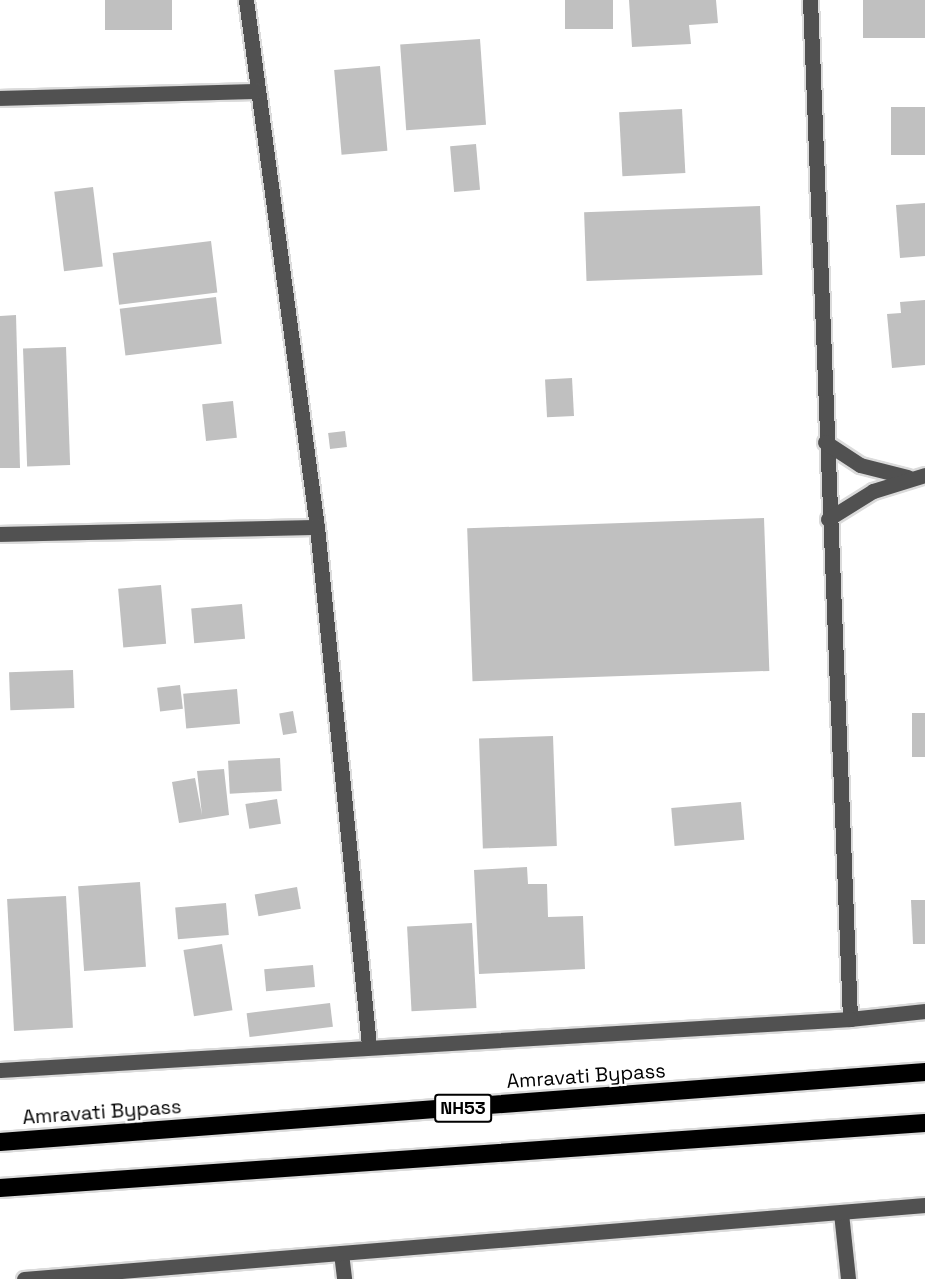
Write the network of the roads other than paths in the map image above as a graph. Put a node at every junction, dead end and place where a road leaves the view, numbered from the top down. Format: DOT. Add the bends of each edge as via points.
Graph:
graph roads {
  1 [pos="246,0"];
  2 [pos="810,0"];
  3 [pos="256,91"];
  4 [pos="0,98"];
  5 [pos="825,442"];
  6 [pos="925,475"];
  7 [pos="907,477"];
  8 [pos="828,519"];
  9 [pos="317,527"];
  10 [pos="0,534"];
  11 [pos="925,1011"];
  12 [pos="850,1019"];
  13 [pos="369,1045"];
  14 [pos="0,1070"];
  15 [pos="925,1072"];
  16 [pos="925,1123"];
  17 [pos="0,1142"];
  18 [pos="0,1188"];
  19 [pos="925,1205"];
  20 [pos="841,1213"];
  21 [pos="341,1253"];
  22 [pos="159,1273"];
  23 [pos="24,1279"];
  24 [pos="344,1279"];
  25 [pos="848,1279"];
  1 -- 3 [label="street"];
  2 -- 5 [label="street"];
  3 -- 4 [label="street"];
  3 -- 9 [label="street"];
  5 -- 7 [label="street" via="860,465"];
  5 -- 8 [label="street"];
  6 -- 7 [label="street"];
  7 -- 8 [label="street"];
  8 -- 12 [label="street"];
  9 -- 10 [label="street"];
  9 -- 13 [label="street"];
  11 -- 12 [label="street"];
  12 -- 13 [label="street"];
  13 -- 14 [label="street"];
  15 -- 17 [label="highway, Amravati Bypass / NH53"];
  16 -- 18 [label="highway"];
  19 -- 20 [label="street"];
  20 -- 21 [label="street"];
  20 -- 25 [label="street"];
  21 -- 22 [label="street"];
  21 -- 24 [label="street"];
  22 -- 23 [label="street"];
}
